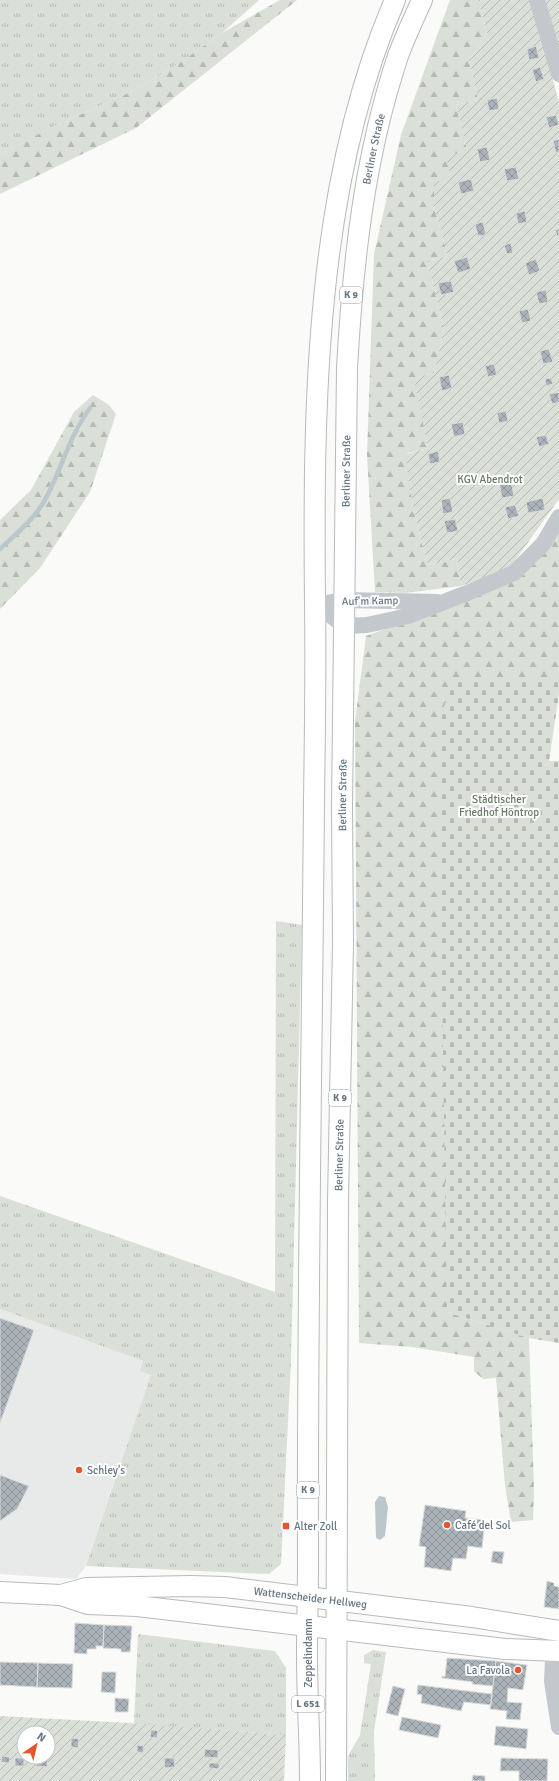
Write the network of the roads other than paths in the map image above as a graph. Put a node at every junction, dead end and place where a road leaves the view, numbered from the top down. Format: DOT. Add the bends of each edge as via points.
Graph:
graph roads {
  1 [pos="395,0"];
  2 [pos="422,0"];
  3 [pos="537,0"];
  4 [pos="559,74"];
  5 [pos="559,517"];
  6 [pos="345,600"];
  7 [pos="443,602"];
  8 [pos="316,605"];
  9 [pos="345,626"];
  10 [pos="0,1592"];
  11 [pos="61,1595"];
  12 [pos="308,1596"];
  13 [pos="337,1600"];
  14 [pos="307,1627"];
  15 [pos="557,1630"];
  16 [pos="337,1631"];
  17 [pos="556,1651"];
  18 [pos="559,1727"];
  19 [pos="310,1781"];
  20 [pos="336,1781"];
  1 -- 8 [label="main road, K 9" via="384,24 364,84 346,155 324,296 314,528"];
  2 -- 6 [label="main road, Berliner Straße / K 9" via="399,54 389,87 371,155 359,224 347,368"];
  3 -- 4 [label="street"];
  5 -- 7 [label="street, Auf'm Kamp" via="543,544 514,573"];
  6 -- 7 [label="street, Auf'm Kamp"];
  6 -- 8 [label="street, Auf'm Kamp"];
  6 -- 9 [label="main road, Berliner Straße / K 9"];
  7 -- 9 [label="street, Auf'm Kamp" via="408,616 367,625"];
  8 -- 9 [label="street, Auf'm Kamp"];
  8 -- 12 [label="main road, K 9" via="310,1074"];
  9 -- 13 [label="main road, Berliner Straße / K 9" via="338,1201"];
  10 -- 11 [label="main road, Wattenscheider Hellweg"];
  11 -- 12 [label="main road, Wattenscheider Hellweg" via="86,1588 191,1586"];
  11 -- 14 [label="main road, Wattenscheider Hellweg" via="88,1604 137,1606"];
  12 -- 13 [label="main road, Wattenscheider Hellweg"];
  12 -- 14 [label="main road, Zeppelindamm / L 651"];
  13 -- 15 [label="main road, Wattenscheider Hellweg"];
  13 -- 16 [label="main road, L 651"];
  14 -- 16 [label="main road, Wattenscheider Hellweg"];
  14 -- 19 [label="main road, Zeppelindamm / L 651"];
  15 -- 17 [label="street"];
  16 -- 17 [label="main road, Wattenscheider Hellweg" via="505,1649"];
  16 -- 20 [label="main road, L 651"];
  17 -- 18 [label="street" via="552,1681"];
}
